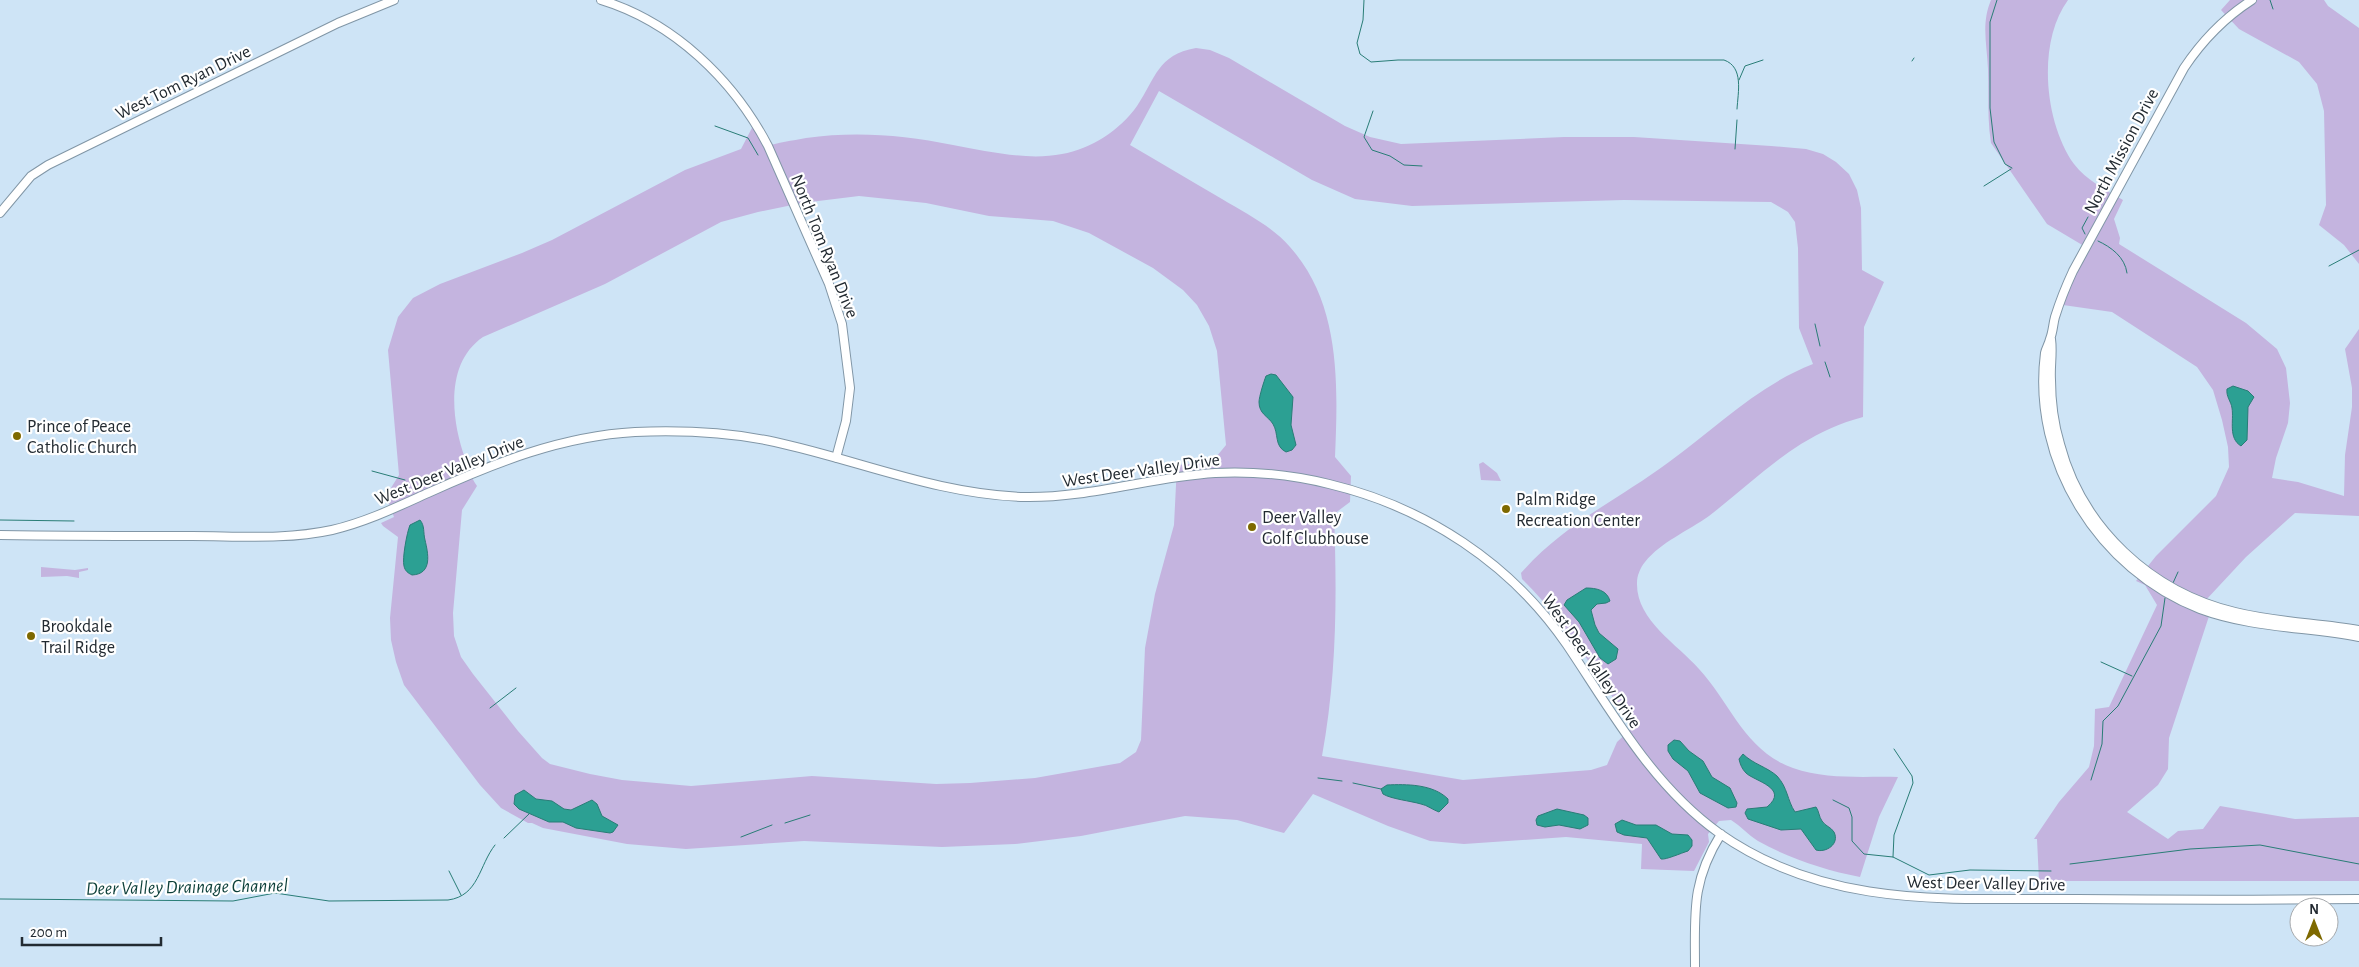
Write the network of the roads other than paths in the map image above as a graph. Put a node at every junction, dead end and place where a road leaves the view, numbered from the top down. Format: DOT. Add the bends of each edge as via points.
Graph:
graph roads {
  1 [pos="394,0"];
  2 [pos="601,0"];
  3 [pos="2252,0"];
  4 [pos="0,213"];
  5 [pos="2051,339"];
  6 [pos="836,458"];
  7 [pos="0,535"];
  8 [pos="2359,630"];
  9 [pos="2359,638"];
  10 [pos="1721,834"];
  11 [pos="2359,899"];
  12 [pos="1695,967"];
  1 -- 4 [label="street, West Tom Ryan Drive" via="338,23 48,165 30,176"];
  2 -- 6 [label="street, North Tom Ryan Drive" via="648,21 689,48 729,87 768,146 829,284 842,324 850,388 846,421"];
  3 -- 5 [label="street, North Mission Drive" via="2218,26 2184,68 2074,268"];
  5 -- 8 [label="street, North Mission Drive" via="2053,408 2064,457 2090,511 2124,552 2167,585 2216,607 2253,616"];
  5 -- 9 [label="street, North Mission Drive" via="2045,354 2044,384 2047,421 2054,450 2083,514 2124,561 2165,592 2205,610 2244,621"];
  6 -- 7 [label="street, West Deer Valley Drive" via="769,440 718,433 614,434 523,455 363,521 321,532 270,537"];
  6 -- 10 [label="street, West Deer Valley Drive" via="934,485 992,495 1047,497 1189,476 1258,473 1317,481 1358,491 1414,513 1466,543 1523,592 1566,644 1645,761 1682,802"];
  10 -- 11 [label="street, West Deer Valley Drive" via="1758,856 1801,875 1847,888 1903,898"];
  10 -- 12 [label="street" via="1704,865 1697,888"];
}
